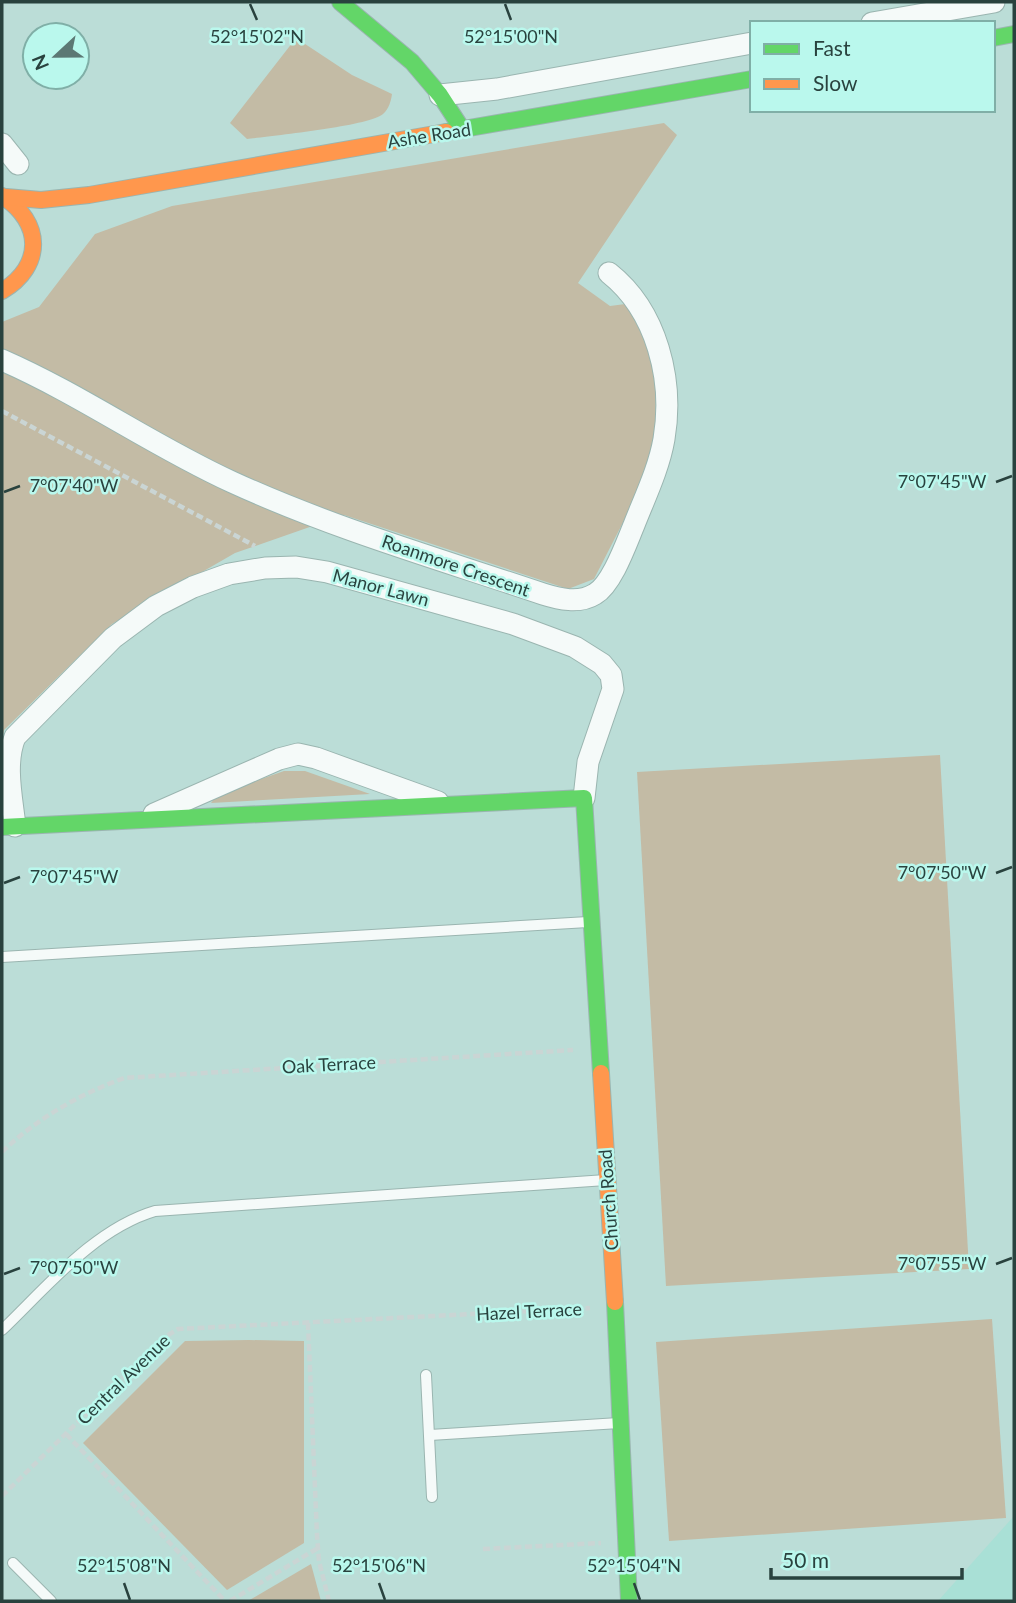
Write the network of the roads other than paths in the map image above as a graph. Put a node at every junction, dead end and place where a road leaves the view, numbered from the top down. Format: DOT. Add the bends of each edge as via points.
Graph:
graph roads {
  1 [pos="340,2"];
  2 [pos="994,2"];
  3 [pos="884,21"];
  4 [pos="1014,34"];
  5 [pos="995,38"];
  6 [pos="750,43"];
  7 [pos="750,79"];
  8 [pos="440,95"];
  9 [pos="462,129"];
  10 [pos="2,144"];
  11 [pos="18,164"];
  12 [pos="107,192"];
  13 [pos="4,196"];
  14 [pos="62,215"];
  15 [pos="45,232"];
  16 [pos="32,259"];
  17 [pos="609,273"];
  18 [pos="2,291"];
  19 [pos="2,360"];
  20 [pos="584,798"];
  21 [pos="444,804"];
  22 [pos="143,820"];
  23 [pos="8,827"];
  24 [pos="591,922"];
  25 [pos="2,957"];
  26 [pos="607,1180"];
  27 [pos="2,1330"];
  28 [pos="426,1375"];
  29 [pos="621,1423"];
  30 [pos="430,1434"];
  31 [pos="432,1497"];
  32 [pos="13,1563"];
  33 [pos="51,1601"];
  34 [pos="629,1601"];
  1 -- 8 [label="street" via="400,50"];
  2 -- 3 [label="street"];
  4 -- 5 [label="street"];
  6 -- 8 [label="street"];
  7 -- 9 [label="street, Ashe Road"];
  8 -- 9 [label="street"];
  9 -- 12 [label="street, Ashe Road"];
  10 -- 11 [label="street"];
  12 -- 13 [label="street, Ashe Road" via="55,199"];
  12 -- 14 [label="street, Ashe Road"];
  13 -- 16 [label="street" via="28,219 34,238"];
  15 -- 16 [label="street"];
  16 -- 18 [label="street" via="22,276"];
  17 -- 19 [label="street, Roanmore Crescent" via="638,301 653,334 665,385 666,424 656,468 611,575 601,590 584,599 543,594 254,492"];
  20 -- 21 [label="street, Manor Lawn"];
  20 -- 23 [label="street, Manor Lawn" via="588,762 613,689 603,664 575,647 513,624 296,567 246,570 202,583 156,606 113,638 16,737 10,762"];
  20 -- 24 [label="street, Church Road"];
  21 -- 22 [label="street, Manor Lawn"];
  21 -- 22 [label="street, Manor Lawn" via="298,754"];
  22 -- 23 [label="street, Manor Lawn"];
  24 -- 25 [label="lane"];
  24 -- 26 [label="street, Church Road"];
  26 -- 27 [label="lane" via="155,1211 121,1225 95,1243"];
  26 -- 29 [label="street, Church Road"];
  28 -- 30 [label="lane"];
  29 -- 30 [label="lane"];
  29 -- 34 [label="street, Church Road"];
  30 -- 31 [label="lane"];
  32 -- 33 [label="lane"];
}
